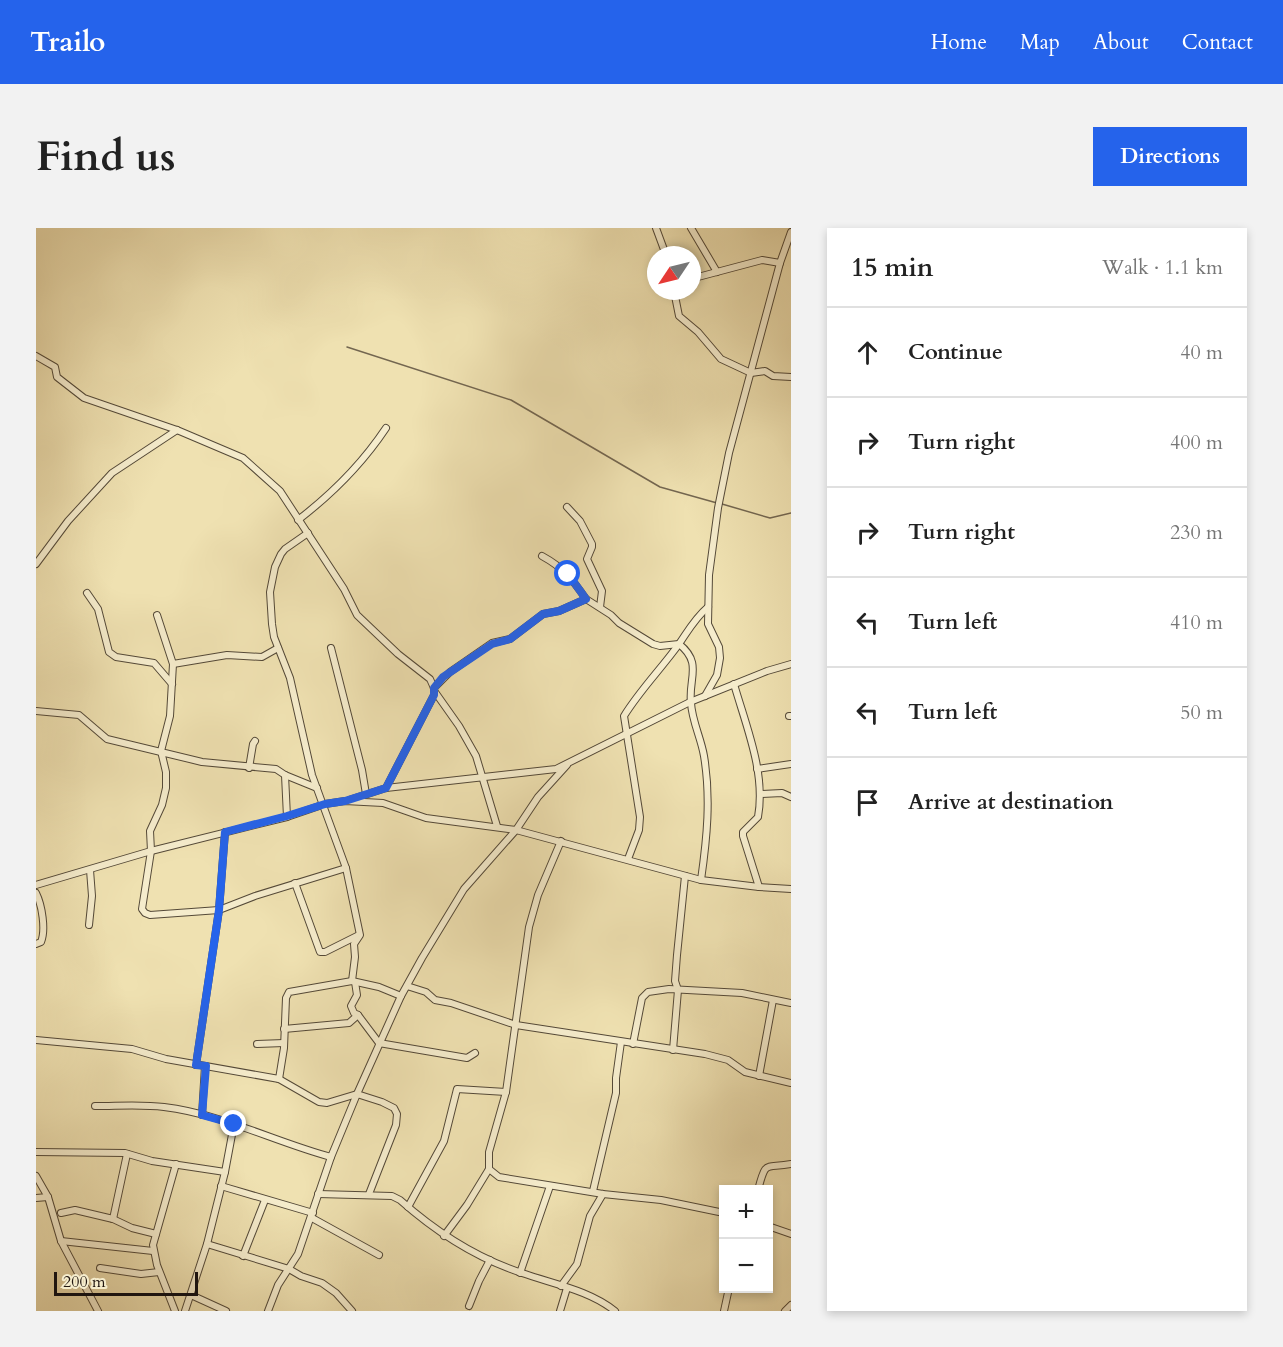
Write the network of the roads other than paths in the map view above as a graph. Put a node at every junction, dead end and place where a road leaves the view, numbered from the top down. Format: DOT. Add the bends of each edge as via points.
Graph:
graph roads {
  1 [pos="656,228"];
  2 [pos="691,228"];
  3 [pos="791,232"];
  4 [pos="663,246"];
  5 [pos="767,260"];
  6 [pos="780,262"];
  7 [pos="717,272"];
  8 [pos="776,275"];
  9 [pos="701,276"];
  10 [pos="675,300"];
  11 [pos="36,356"];
  12 [pos="751,373"];
  13 [pos="791,377"];
  14 [pos="386,428"];
  15 [pos="177,430"];
  16 [pos="567,507"];
  17 [pos="298,520"];
  18 [pos="308,533"];
  19 [pos="542,556"];
  20 [pos="36,564"];
  21 [pos="87,593"];
  22 [pos="586,599"];
  23 [pos="600,607"];
  24 [pos="708,608"];
  25 [pos="157,615"];
  26 [pos="679,644"];
  27 [pos="279,648"];
  28 [pos="331,648"];
  29 [pos="173,664"];
  30 [pos="791,664"];
  31 [pos="172,684"];
  32 [pos="734,684"];
  33 [pos="434,689"];
  34 [pos="705,696"];
  35 [pos="690,702"];
  36 [pos="36,711"];
  37 [pos="626,735"];
  38 [pos="255,741"];
  39 [pos="161,751"];
  40 [pos="791,764"];
  41 [pos="567,765"];
  42 [pos="249,768"];
  43 [pos="757,770"];
  44 [pos="285,775"];
  45 [pos="481,778"];
  46 [pos="317,788"];
  47 [pos="386,788"];
  48 [pos="366,794"];
  49 [pos="760,794"];
  50 [pos="791,797"];
  51 [pos="345,801"];
  52 [pos="325,804"];
  53 [pos="287,816"];
  54 [pos="497,826"];
  55 [pos="516,830"];
  56 [pos="225,832"];
  57 [pos="561,841"];
  58 [pos="151,851"];
  59 [pos="628,859"];
  60 [pos="346,867"];
  61 [pos="90,870"];
  62 [pos="685,876"];
  63 [pos="701,880"];
  64 [pos="295,883"];
  65 [pos="36,885"];
  66 [pos="759,887"];
  67 [pos="791,889"];
  68 [pos="36,893"];
  69 [pos="219,910"];
  70 [pos="89,925"];
  71 [pos="360,934"];
  72 [pos="36,944"];
  73 [pos="353,982"];
  74 [pos="407,986"];
  75 [pos="678,990"];
  76 [pos="402,996"];
  77 [pos="773,1000"];
  78 [pos="791,1003"];
  79 [pos="358,1015"];
  80 [pos="516,1025"];
  81 [pos="284,1029"];
  82 [pos="36,1040"];
  83 [pos="621,1042"];
  84 [pos="284,1043"];
  85 [pos="380,1043"];
  86 [pos="257,1044"];
  87 [pos="633,1044"];
  88 [pos="673,1050"];
  89 [pos="475,1053"];
  90 [pos="196,1065"];
  91 [pos="206,1066"];
  92 [pos="759,1076"];
  93 [pos="279,1079"];
  94 [pos="791,1083"];
  95 [pos="506,1092"];
  96 [pos="357,1094"];
  97 [pos="95,1106"];
  98 [pos="202,1115"];
  99 [pos="234,1124"];
  100 [pos="36,1152"];
  101 [pos="127,1154"];
  102 [pos="331,1157"];
  103 [pos="176,1164"];
  104 [pos="791,1164"];
  105 [pos="489,1169"];
  106 [pos="225,1172"];
  107 [pos="36,1176"];
  108 [pos="223,1185"];
  109 [pos="759,1185"];
  110 [pos="550,1186"];
  111 [pos="593,1191"];
  112 [pos="318,1194"];
  113 [pos="369,1194"];
  114 [pos="603,1194"];
  115 [pos="48,1197"];
  116 [pos="36,1198"];
  117 [pos="265,1200"];
  118 [pos="408,1207"];
  119 [pos="719,1212"];
  120 [pos="61,1213"];
  121 [pos="312,1215"];
  122 [pos="113,1219"];
  123 [pos="773,1228"];
  124 [pos="156,1234"];
  125 [pos="791,1234"];
  126 [pos="444,1236"];
  127 [pos="61,1241"];
  128 [pos="207,1244"];
  129 [pos="153,1251"];
  130 [pos="380,1255"];
  131 [pos="243,1256"];
  132 [pos="490,1260"];
  133 [pos="100,1268"];
  134 [pos="289,1269"];
  135 [pos="159,1272"];
  136 [pos="519,1273"];
  137 [pos="564,1287"];
  138 [pos="728,1293"];
  139 [pos="191,1295"];
  140 [pos="791,1305"];
  141 [pos="470,1306"];
  142 [pos="98,1311"];
  143 [pos="175,1311"];
  144 [pos="185,1311"];
  145 [pos="226,1311"];
  146 [pos="268,1311"];
  147 [pos="352,1311"];
  148 [pos="560,1311"];
  149 [pos="615,1311"];
  150 [pos="724,1311"];
  151 [pos="785,1311"];
  1 -- 4 [label="street"];
  2 -- 7 [label="street"];
  3 -- 6 [label="street"];
  5 -- 6 [label="street"];
  5 -- 7 [label="street"];
  5 -- 8 [label="street"];
  6 -- 8 [label="street"];
  7 -- 9 [label="street"];
  8 -- 12 [label="street"];
  10 -- 12 [label="street" via="679,316 721,359"];
  11 -- 15 [label="street" via="55,367 57,377 84,398"];
  12 -- 13 [label="street" via="765,371 771,376"];
  12 -- 24 [label="street" via="718,508"];
  14 -- 17 [label="street" via="369,453 323,501"];
  15 -- 17 [label="street" via="243,458 280,491"];
  15 -- 20 [label="street" via="112,473 68,521"];
  16 -- 23 [label="street" via="592,544 587,559 602,591"];
  17 -- 18 [label="street"];
  18 -- 27 [label="street" via="285,549 275,567 270,592 274,637"];
  18 -- 33 [label="street" via="357,615 430,680"];
  19 -- 22 [label="street" via="568,574"];
  21 -- 31 [label="street" via="98,609 109,652 116,657 154,663"];
  22 -- 23 [label="street"];
  22 -- 33 [label="street" via="543,614 510,639 492,644 450,672"];
  23 -- 26 [label="street" via="653,644"];
  24 -- 26 [label="street" via="690,625"];
  24 -- 34 [label="street" via="708,624 720,658 717,675"];
  25 -- 29 [label="street"];
  26 -- 35 [label="street" via="692,659"];
  26 -- 37 [label="street" via="624,716"];
  27 -- 29 [label="street" via="261,657 227,655"];
  27 -- 46 [label="street"];
  28 -- 48 [label="street"];
  29 -- 31 [label="street"];
  30 -- 32 [label="street"];
  31 -- 39 [label="street" via="170,716"];
  32 -- 34 [label="street"];
  32 -- 43 [label="street"];
  33 -- 45 [label="street" via="471,746"];
  33 -- 47 [label="street"];
  34 -- 35 [label="street"];
  35 -- 37 [label="street"];
  35 -- 63 [label="street" via="704,756 708,801"];
  36 -- 39 [label="street" via="80,716 107,739"];
  37 -- 41 [label="street"];
  37 -- 59 [label="street" via="640,817"];
  38 -- 42 [label="street"];
  39 -- 42 [label="street" via="202,762"];
  39 -- 58 [label="street" via="166,788 150,831"];
  40 -- 43 [label="street"];
  41 -- 45 [label="street"];
  41 -- 55 [label="street" via="538,797"];
  42 -- 44 [label="street" via="276,769"];
  43 -- 49 [label="street"];
  44 -- 46 [label="street"];
  44 -- 53 [label="street"];
  45 -- 47 [label="street"];
  45 -- 54 [label="street"];
  46 -- 52 [label="street"];
  47 -- 48 [label="street"];
  48 -- 51 [label="street"];
  49 -- 50 [label="street" via="782,793"];
  49 -- 66 [label="street" via="758,817 743,832"];
  51 -- 52 [label="street"];
  51 -- 54 [label="street" via="382,803 426,818"];
  52 -- 53 [label="street"];
  52 -- 60 [label="street"];
  53 -- 56 [label="street"];
  54 -- 55 [label="street"];
  55 -- 57 [label="street"];
  55 -- 74 [label="street" via="464,889"];
  56 -- 58 [label="street"];
  56 -- 69 [label="street"];
  57 -- 59 [label="street"];
  57 -- 80 [label="street" via="529,927"];
  58 -- 61 [label="street"];
  58 -- 69 [label="street" via="142,909 145,913"];
  59 -- 62 [label="street"];
  60 -- 64 [label="street"];
  60 -- 71 [label="street"];
  61 -- 65 [label="street"];
  61 -- 70 [label="street"];
  62 -- 63 [label="street"];
  62 -- 75 [label="street" via="675,981"];
  63 -- 66 [label="street"];
  64 -- 69 [label="street"];
  64 -- 71 [label="street" via="320,951"];
  66 -- 67 [label="street"];
  68 -- 72 [label="street" via="44,935"];
  69 -- 90 [label="street"];
  71 -- 73 [label="street" via="354,944"];
  73 -- 76 [label="street"];
  73 -- 79 [label="street" via="357,995 351,1006"];
  73 -- 81 [label="street" via="289,992"];
  74 -- 76 [label="street"];
  74 -- 80 [label="street" via="426,992 435,1000"];
  75 -- 77 [label="street" via="742,993"];
  75 -- 87 [label="street" via="645,994"];
  75 -- 88 [label="street"];
  76 -- 85 [label="street"];
  77 -- 78 [label="street"];
  77 -- 92 [label="street"];
  79 -- 81 [label="street" via="349,1023"];
  79 -- 85 [label="street"];
  80 -- 83 [label="street"];
  80 -- 95 [label="street"];
  81 -- 84 [label="street"];
  82 -- 90 [label="street" via="132,1049"];
  83 -- 87 [label="street"];
  83 -- 111 [label="street" via="616,1093"];
  84 -- 86 [label="street"];
  84 -- 93 [label="street"];
  85 -- 89 [label="street" via="467,1058"];
  85 -- 96 [label="street"];
  87 -- 88 [label="street"];
  88 -- 92 [label="street" via="728,1060"];
  90 -- 91 [label="street"];
  91 -- 93 [label="street"];
  91 -- 98 [label="street"];
  92 -- 94 [label="street"];
  93 -- 96 [label="street" via="319,1102"];
  95 -- 105 [label="street" via="489,1152"];
  95 -- 118 [label="street" via="457,1089 444,1141"];
  96 -- 102 [label="street"];
  96 -- 113 [label="street" via="382,1102 397,1114"];
  97 -- 98 [label="street" via="164,1107"];
  98 -- 99 [label="street"];
  99 -- 102 [label="street"];
  99 -- 106 [label="street"];
  100 -- 101 [label="street"];
  101 -- 103 [label="street"];
  101 -- 122 [label="street"];
  102 -- 112 [label="street"];
  103 -- 106 [label="street"];
  103 -- 124 [label="street"];
  104 -- 109 [label="street" via="766,1167"];
  105 -- 110 [label="street" via="499,1177"];
  105 -- 126 [label="street"];
  106 -- 108 [label="street"];
  107 -- 115 [label="street"];
  108 -- 117 [label="street"];
  108 -- 128 [label="street"];
  110 -- 111 [label="street"];
  110 -- 136 [label="street"];
  111 -- 114 [label="street"];
  112 -- 113 [label="street"];
  112 -- 121 [label="street"];
  113 -- 118 [label="street" via="392,1196"];
  114 -- 119 [label="street" via="661,1200"];
  114 -- 137 [label="street" via="590,1216 577,1264"];
  115 -- 116 [label="street"];
  115 -- 127 [label="street"];
  117 -- 121 [label="street"];
  117 -- 131 [label="street"];
  118 -- 126 [label="street"];
  120 -- 122 [label="street" via="75,1210"];
  121 -- 130 [label="street"];
  121 -- 134 [label="street"];
  122 -- 124 [label="street"];
  123 -- 125 [label="street"];
  124 -- 129 [label="street"];
  126 -- 132 [label="street"];
  127 -- 129 [label="street"];
  127 -- 142 [label="street"];
  128 -- 131 [label="street"];
  128 -- 139 [label="street"];
  129 -- 135 [label="street"];
  131 -- 134 [label="street"];
  132 -- 136 [label="street"];
  132 -- 141 [label="street"];
  133 -- 135 [label="street" via="141,1274"];
  134 -- 146 [label="street"];
  134 -- 147 [label="street" via="322,1283"];
  135 -- 143 [label="street"];
  136 -- 137 [label="street"];
  137 -- 148 [label="street"];
  137 -- 149 [label="street" via="591,1296"];
  138 -- 150 [label="street"];
  139 -- 144 [label="street"];
  139 -- 145 [label="street"];
  140 -- 151 [label="street"];
}
